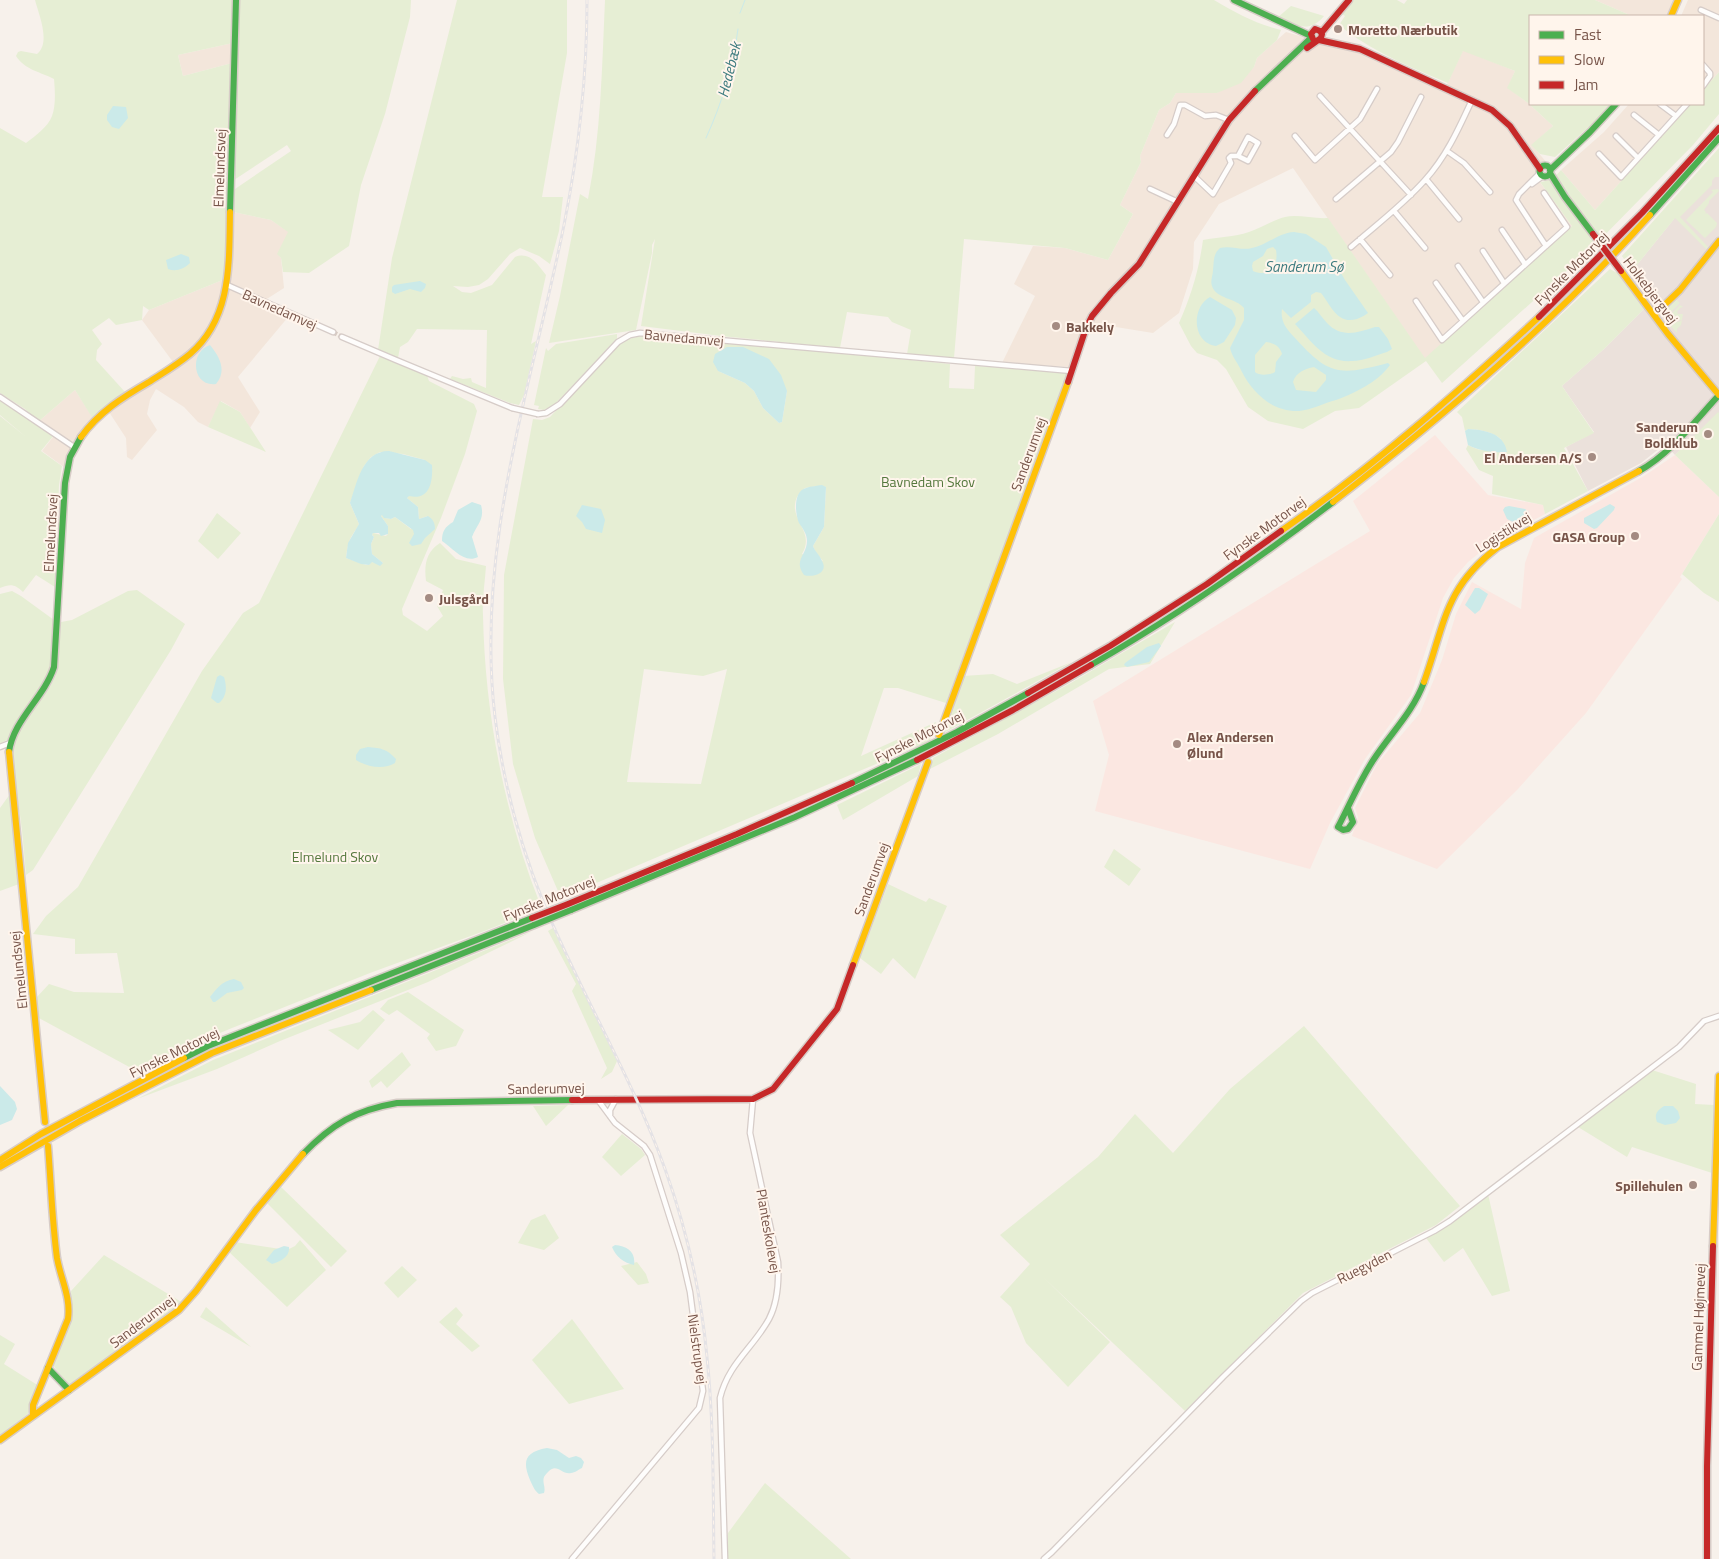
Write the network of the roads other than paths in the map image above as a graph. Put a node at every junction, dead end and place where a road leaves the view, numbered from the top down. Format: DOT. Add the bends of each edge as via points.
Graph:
graph roads {
  1 [pos="236,0"];
  2 [pos="1234,0"];
  3 [pos="1348,0"];
  4 [pos="1678,0"];
  5 [pos="1701,10"];
  6 [pos="1671,15"];
  7 [pos="1719,18"];
  8 [pos="1317,35"];
  9 [pos="1704,66"];
  10 [pos="1704,85"];
  11 [pos="1377,88"];
  12 [pos="1320,96"];
  13 [pos="1421,97"];
  14 [pos="1472,100"];
  15 [pos="1615,105"];
  16 [pos="1661,105"];
  17 [pos="1686,105"];
  18 [pos="1634,114"];
  19 [pos="1676,116"];
  20 [pos="1229,120"];
  21 [pos="1719,128"];
  22 [pos="1350,130"];
  23 [pos="1167,135"];
  24 [pos="1659,135"];
  25 [pos="1295,136"];
  26 [pos="1616,136"];
  27 [pos="1719,138"];
  28 [pos="1446,151"];
  29 [pos="1599,154"];
  30 [pos="1238,156"];
  31 [pos="1638,158"];
  32 [pos="1380,162"];
  33 [pos="1545,171"];
  34 [pos="1194,176"];
  35 [pos="1426,180"];
  36 [pos="1150,189"];
  37 [pos="1490,192"];
  38 [pos="1544,193"];
  39 [pos="1411,195"];
  40 [pos="1336,199"];
  41 [pos="1178,202"];
  42 [pos="1394,211"];
  43 [pos="1459,219"];
  44 [pos="1502,230"];
  45 [pos="1360,239"];
  46 [pos="1719,241"];
  47 [pos="1546,246"];
  48 [pos="1350,247"];
  49 [pos="1425,248"];
  50 [pos="1483,251"];
  51 [pos="1525,264"];
  52 [pos="1458,266"];
  53 [pos="1390,275"];
  54 [pos="1436,283"];
  55 [pos="1504,283"];
  56 [pos="227,285"];
  57 [pos="1416,301"];
  58 [pos="1483,302"];
  59 [pos="1654,315"];
  60 [pos="1463,321"];
  61 [pos="332,332"];
  62 [pos="342,337"];
  63 [pos="1072,371"];
  64 [pos="1719,395"];
  65 [pos="0,397"];
  66 [pos="74,447"];
  67 [pos="939,735"];
  68 [pos="10,743"];
  69 [pos="0,747"];
  70 [pos="928,762"];
  71 [pos="1348,808"];
  72 [pos="570,907"];
  73 [pos="533,921"];
  74 [pos="1719,1016"];
  75 [pos="1719,1076"];
  76 [pos="616,1099"];
  77 [pos="753,1099"];
  78 [pos="598,1100"];
  79 [pos="610,1116"];
  80 [pos="45,1122"];
  81 [pos="48,1146"];
  82 [pos="0,1160"];
  83 [pos="0,1167"];
  84 [pos="48,1368"];
  85 [pos="69,1390"];
  86 [pos="33,1416"];
  87 [pos="0,1440"];
  88 [pos="572,1559"];
  89 [pos="725,1559"];
  90 [pos="1044,1559"];
  91 [pos="1707,1559"];
  1 -- 56 [label="main road, Elmelundsvej"];
  2 -- 8 [label="main road, Holkebjergvej"];
  3 -- 8 [label="main road, Sanderumvej"];
  4 -- 6 [label="main road"];
  5 -- 7 [label="street"];
  8 -- 14 [label="main road, Holkebjergvej" via="1376,56"];
  8 -- 20 [label="main road, Sanderumvej" via="1252,93"];
  9 -- 10 [label="street" via="1710,73"];
  11 -- 22 [label="street"];
  12 -- 22 [label="street"];
  13 -- 32 [label="street" via="1398,142"];
  14 -- 28 [label="street"];
  14 -- 33 [label="main road, Holkebjergvej" via="1497,114 1510,126"];
  15 -- 33 [label="main road"];
  16 -- 19 [label="street"];
  17 -- 19 [label="street"];
  18 -- 24 [label="street"];
  19 -- 24 [label="street"];
  20 -- 23 [label="street" via="1200,114 1180,105"];
  20 -- 34 [label="main road, Sanderumvej"];
  21 -- 72 [label="main road, Fynske Motorvej" via="1581,277 1458,391 1338,490 1196,591 1060,676 916,753 783,815"];
  22 -- 25 [label="street" via="1315,160"];
  22 -- 32 [label="street"];
  24 -- 31 [label="street"];
  26 -- 31 [label="street"];
  27 -- 72 [label="main road, Fynske Motorvej" via="1632,235 1495,368 1364,478 1231,576 1064,682 919,759 683,865"];
  28 -- 35 [label="street"];
  28 -- 37 [label="street" via="1464,163"];
  29 -- 31 [label="street" via="1621,177"];
  30 -- 30 [label="street" via="1248,161 1258,143 1248,137"];
  30 -- 34 [label="street" via="1234,154 1229,158 1231,163 1213,194"];
  32 -- 39 [label="street"];
  32 -- 40 [label="street"];
  33 -- 47 [label="street" via="1517,197 1518,204"];
  33 -- 59 [label="main road, Holkebjergvej, bridge"];
  34 -- 41 [label="main road, Sanderumvej"];
  35 -- 39 [label="street"];
  35 -- 43 [label="street"];
  36 -- 41 [label="street"];
  38 -- 47 [label="street" via="1567,227"];
  39 -- 42 [label="street"];
  41 -- 63 [label="main road, Sanderumvej" via="1140,264 1092,316"];
  42 -- 45 [label="street"];
  42 -- 49 [label="street"];
  44 -- 51 [label="street"];
  45 -- 48 [label="street"];
  45 -- 53 [label="street"];
  46 -- 59 [label="main road" via="1680,290"];
  47 -- 51 [label="street"];
  50 -- 55 [label="street"];
  51 -- 55 [label="street"];
  52 -- 58 [label="street"];
  54 -- 60 [label="street"];
  55 -- 58 [label="street"];
  56 -- 61 [label="street, Bavnedamvej"];
  56 -- 66 [label="main road, Elmelundsvej" via="220,313 193,351 168,371 129,392 105,410"];
  57 -- 60 [label="street" via="1442,340"];
  58 -- 60 [label="street"];
  59 -- 64 [label="main road, Holkebjergvej"];
  62 -- 63 [label="street, Bavnedamvej, bridge" via="512,408 538,414 556,407 618,342 640,333"];
  63 -- 67 [label="main road, Sanderumvej"];
  64 -- 71 [label="main road, Logistikvej" via="1670,447 1646,466 1498,547 1470,570 1449,603 1417,700 1374,759"];
  65 -- 66 [label="street"];
  66 -- 68 [label="main road, Elmelundsvej" via="65,477 52,677"];
  68 -- 69 [label="street"];
  68 -- 80 [label="main road, Elmelundsvej"];
  70 -- 77 [label="main road, Sanderumvej" via="837,1010 774,1089"];
  72 -- 73 [label="main road, Fynske Motorvej, bridge"];
  73 -- 82 [label="main road, Fynske Motorvej" via="208,1046 41,1134"];
  73 -- 83 [label="main road, Fynske Motorvej" via="212,1054 80,1121"];
  74 -- 90 [label="street, Ruegyden" via="1704,1021 1679,1047 1434,1231 1301,1301"];
  75 -- 91 [label="main road, Gammel Højmevej" via="1710,1329"];
  76 -- 77 [label="main road, Sanderumvej"];
  76 -- 78 [label="main road, Sanderumvej"];
  76 -- 79 [label="street"];
  77 -- 89 [label="street, Planteskolevej" via="750,1133 779,1277 770,1318 727,1375 720,1398"];
  78 -- 79 [label="street, Nielstrupvej"];
  78 -- 85 [label="main road, Sanderumvej" via="397,1103 369,1108 339,1122 310,1145 262,1201 184,1306"];
  79 -- 88 [label="street, Nielstrupvej" via="644,1146 659,1181 690,1292 703,1391 699,1408"];
  81 -- 84 [label="main road" via="58,1262 70,1304 68,1319"];
  84 -- 85 [label="main road"];
  84 -- 86 [label="main road" via="33,1405"];
  85 -- 86 [label="main road, Sanderumvej"];
  86 -- 87 [label="main road, Sanderumvej"];
}
